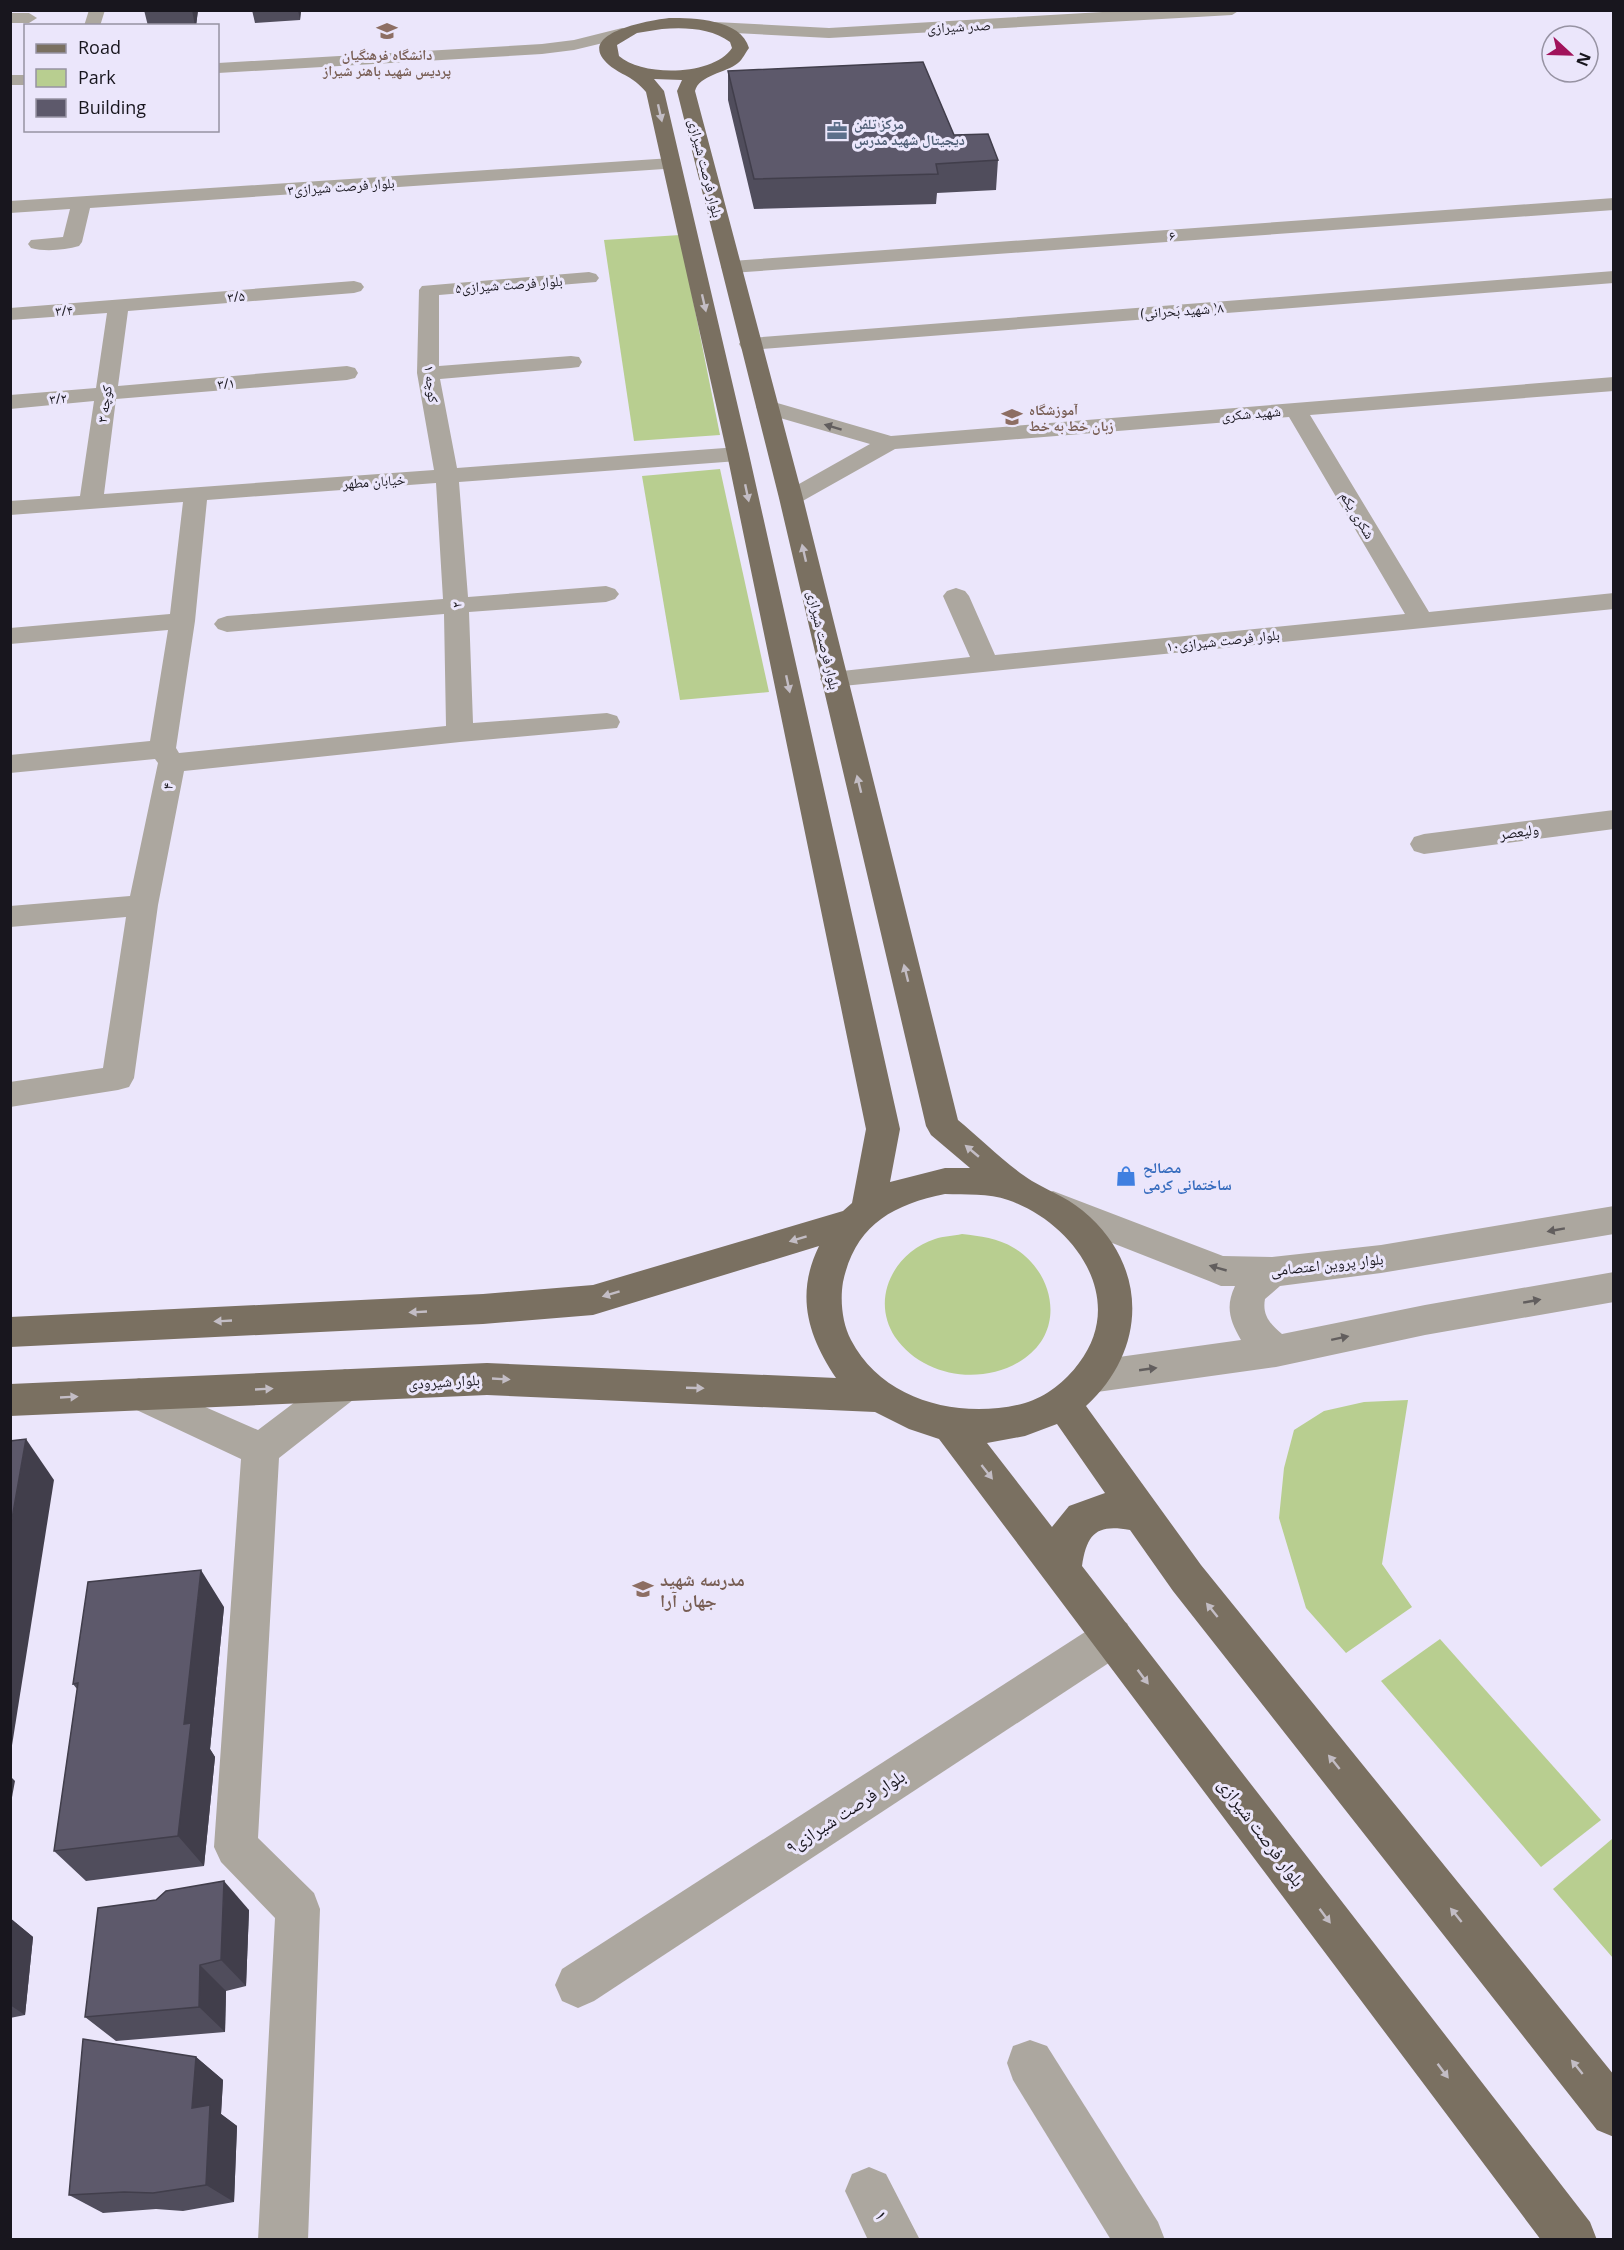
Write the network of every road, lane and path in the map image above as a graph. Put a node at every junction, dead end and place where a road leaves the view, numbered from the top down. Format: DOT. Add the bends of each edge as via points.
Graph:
graph roads {
  1 [pos="635,10"];
  2 [pos="667,10"];
  3 [pos="1232,10"];
  4 [pos="10,18"];
  5 [pos="29,18"];
  6 [pos="691,23"];
  7 [pos="715,27"];
  8 [pos="625,32"];
  9 [pos="829,33"];
  10 [pos="542,49"];
  11 [pos="738,52"];
  12 [pos="621,64"];
  13 [pos="219,68"];
  14 [pos="708,70"];
  15 [pos="672,164"];
  16 [pos="81,203"];
  17 [pos="1614,204"];
  18 [pos="10,207"];
  19 [pos="38,244"];
  20 [pos="730,267"];
  21 [pos="1614,277"];
  22 [pos="589,278"];
  23 [pos="354,287"];
  24 [pos="429,290"];
  25 [pos="118,306"];
  26 [pos="10,314"];
  27 [pos="750,344"];
  28 [pos="571,362"];
  29 [pos="346,373"];
  30 [pos="428,373"];
  31 [pos="1614,384"];
  32 [pos="106,393"];
  33 [pos="10,402"];
  34 [pos="767,407"];
  35 [pos="1295,409"];
  36 [pos="890,443"];
  37 [pos="738,453"];
  38 [pos="447,476"];
  39 [pos="196,495"];
  40 [pos="791,498"];
  41 [pos="91,502"];
  42 [pos="10,508"];
  43 [pos="606,594"];
  44 [pos="956,596"];
  45 [pos="1614,601"];
  46 [pos="456,605"];
  47 [pos="1421,620"];
  48 [pos="182,621"];
  49 [pos="227,624"];
  50 [pos="10,636"];
  51 [pos="986,664"];
  52 [pos="833,679"];
  53 [pos="607,722"];
  54 [pos="460,733"];
  55 [pos="167,756"];
  56 [pos="10,764"];
  57 [pos="1614,819"];
  58 [pos="1424,844"];
  59 [pos="143,905"];
  60 [pos="10,917"];
  61 [pos="10,1095"];
  62 [pos="1017,1188"];
  63 [pos="1050,1204"];
  64 [pos="861,1216"];
  65 [pos="1614,1220"];
  66 [pos="1272,1272"];
  67 [pos="1614,1287"];
  68 [pos="10,1332"];
  69 [pos="1276,1351"];
  70 [pos="345,1385"];
  71 [pos="1077,1390"];
  72 [pos="139,1394"];
  73 [pos="877,1396"];
  74 [pos="10,1400"];
  75 [pos="951,1425"];
  76 [pos="261,1450"];
  77 [pos="1141,1514"];
  78 [pos="1062,1569"];
  79 [pos="1113,1637"];
  80 [pos="578,1985"];
  81 [pos="1030,2063"];
  82 [pos="1614,2113"];
  83 [pos="869,2192"];
  84 [pos="283,2240"];
  85 [pos="895,2240"];
  86 [pos="1140,2240"];
  87 [pos="1572,2240"];
  1 -- 8 [label="main road"];
  2 -- 6 [label="main road"];
  3 -- 9 [label="street, صدر شیرازی"];
  4 -- 5 [label="street"];
  6 -- 7 [label="main road"];
  6 -- 8 [label="main road" via="654,24"];
  7 -- 9 [label="street, صدر شیرازی"];
  7 -- 11 [label="main road" via="736,38"];
  8 -- 10 [label="street"];
  8 -- 12 [label="main road" via="608,52"];
  9 -- 11 [label="street, صدر شیرازی"];
  10 -- 12 [label="street" via="591,55"];
  10 -- 13 [label="street"];
  11 -- 14 [label="main road" via="727,63"];
  12 -- 14 [label="main road" via="651,74"];
  12 -- 15 [label="main road, one-way" via="643,77 655,91"];
  14 -- 20 [label="main road, بلوار فرصت شیرازی" via="688,84 686,91"];
  15 -- 16 [label="street, ۳بلوار فرصت شیرازی"];
  15 -- 37 [label="main road, one-way"];
  16 -- 18 [label="street, ۳بلوار فرصت شیرازی"];
  16 -- 19 [label="street" via="72,242"];
  17 -- 20 [label="street, ۶"];
  20 -- 27 [label="main road, بلوار فرصت شیرازی"];
  21 -- 27 [label="street, (شهید بَحرانی )۸"];
  22 -- 24 [label="street, بلوار فرصت شیرازی۵"];
  23 -- 25 [label="street, ۳/۵"];
  24 -- 30 [label="street, کوچه ۱"];
  25 -- 26 [label="street, ۳/۴"];
  25 -- 32 [label="street, کوچه ۳"];
  27 -- 34 [label="main road, بلوار فرصت شیرازی"];
  28 -- 30 [label="street"];
  29 -- 32 [label="street, ۳/۱"];
  30 -- 38 [label="street, کوچه ۱"];
  31 -- 35 [label="street, شهید شکری"];
  32 -- 33 [label="street, ۳/۲"];
  32 -- 41 [label="street, کوچه ۳"];
  36 -- 34 [label="street, one-way"];
  34 -- 40 [label="main road, بلوار فرصت شیرازی"];
  35 -- 36 [label="street, شهید شکری"];
  35 -- 47 [label="street, شکری یکم"];
  36 -- 40 [label="street"];
  37 -- 38 [label="street, خیابان مطهر"];
  37 -- 64 [label="main road, one-way" via="883,1129"];
  38 -- 39 [label="street, خیابان مطهر"];
  38 -- 46 [label="street, ۲"];
  39 -- 41 [label="street, خیابان مطهر"];
  39 -- 48 [label="street, ۴"];
  52 -- 40 [label="main road, بلوار فرصت شیرازی, one-way"];
  41 -- 42 [label="street, خیابان مطهر"];
  43 -- 46 [label="street"];
  44 -- 51 [label="street"];
  45 -- 47 [label="street, بلوار فرصت شیرازی۱۰"];
  46 -- 49 [label="street"];
  46 -- 54 [label="street, ۲"];
  47 -- 51 [label="street, بلوار فرصت شیرازی۱۰"];
  48 -- 50 [label="street"];
  48 -- 55 [label="street, ۴"];
  51 -- 52 [label="street, بلوار فرصت شیرازی۱۰"];
  62 -- 52 [label="main road, بلوار فرصت شیرازی, one-way" via="943,1126"];
  53 -- 54 [label="street"];
  54 -- 55 [label="street"];
  55 -- 56 [label="street"];
  55 -- 59 [label="street, ۴"];
  57 -- 58 [label="street, ولیعصر"];
  59 -- 60 [label="street"];
  59 -- 61 [label="street, ۴" via="118,1078"];
  62 -- 63 [label="main road"];
  62 -- 64 [label="main road" via="981,1181 945,1181 911,1188"];
  66 -- 63 [label="street, بلوار پروین اعتصامی, one-way" via="1221,1271"];
  63 -- 71 [label="main road" via="1083,1230 1106,1263 1116,1300 1112,1338 1094,1374"];
  64 -- 68 [label="main road, one-way" via="593,1300"];
  64 -- 73 [label="main road" via="835,1247 824,1277 823,1309 832,1341 850,1370"];
  65 -- 66 [label="street, بلوار پروین اعتصامی, one-way" via="1381,1259"];
  66 -- 69 [label="street" via="1257,1280 1248,1293 1245,1308 1249,1324"];
  69 -- 67 [label="street, one-way"];
  71 -- 69 [label="street, one-way"];
  72 -- 70 [label="main road, بلوار شیرودی, one-way"];
  70 -- 73 [label="main road, بلوار شیرودی, one-way" via="488,1379"];
  70 -- 76 [label="street"];
  71 -- 75 [label="main road" via="1038,1416 1011,1424"];
  71 -- 77 [label="main road"];
  74 -- 72 [label="main road, بلوار شیرودی, one-way"];
  72 -- 76 [label="street"];
  73 -- 75 [label="main road" via="912,1415"];
  75 -- 78 [label="main road, بلوار فرصت شیرازی, one-way"];
  76 -- 84 [label="street" via="236,1847 298,1909"];
  77 -- 78 [label="main road" via="1111,1509 1083,1519 1065,1540"];
  82 -- 77 [label="main road, one-way" via="1187,1578"];
  78 -- 79 [label="main road, بلوار فرصت شیرازی"];
  79 -- 80 [label="street, ۹بلوار فرصت شیرازی"];
  79 -- 87 [label="main road, بلوار فرصت شیرازی, one-way"];
  81 -- 86 [label="street"];
  83 -- 85 [label="street, ۱"];
}
